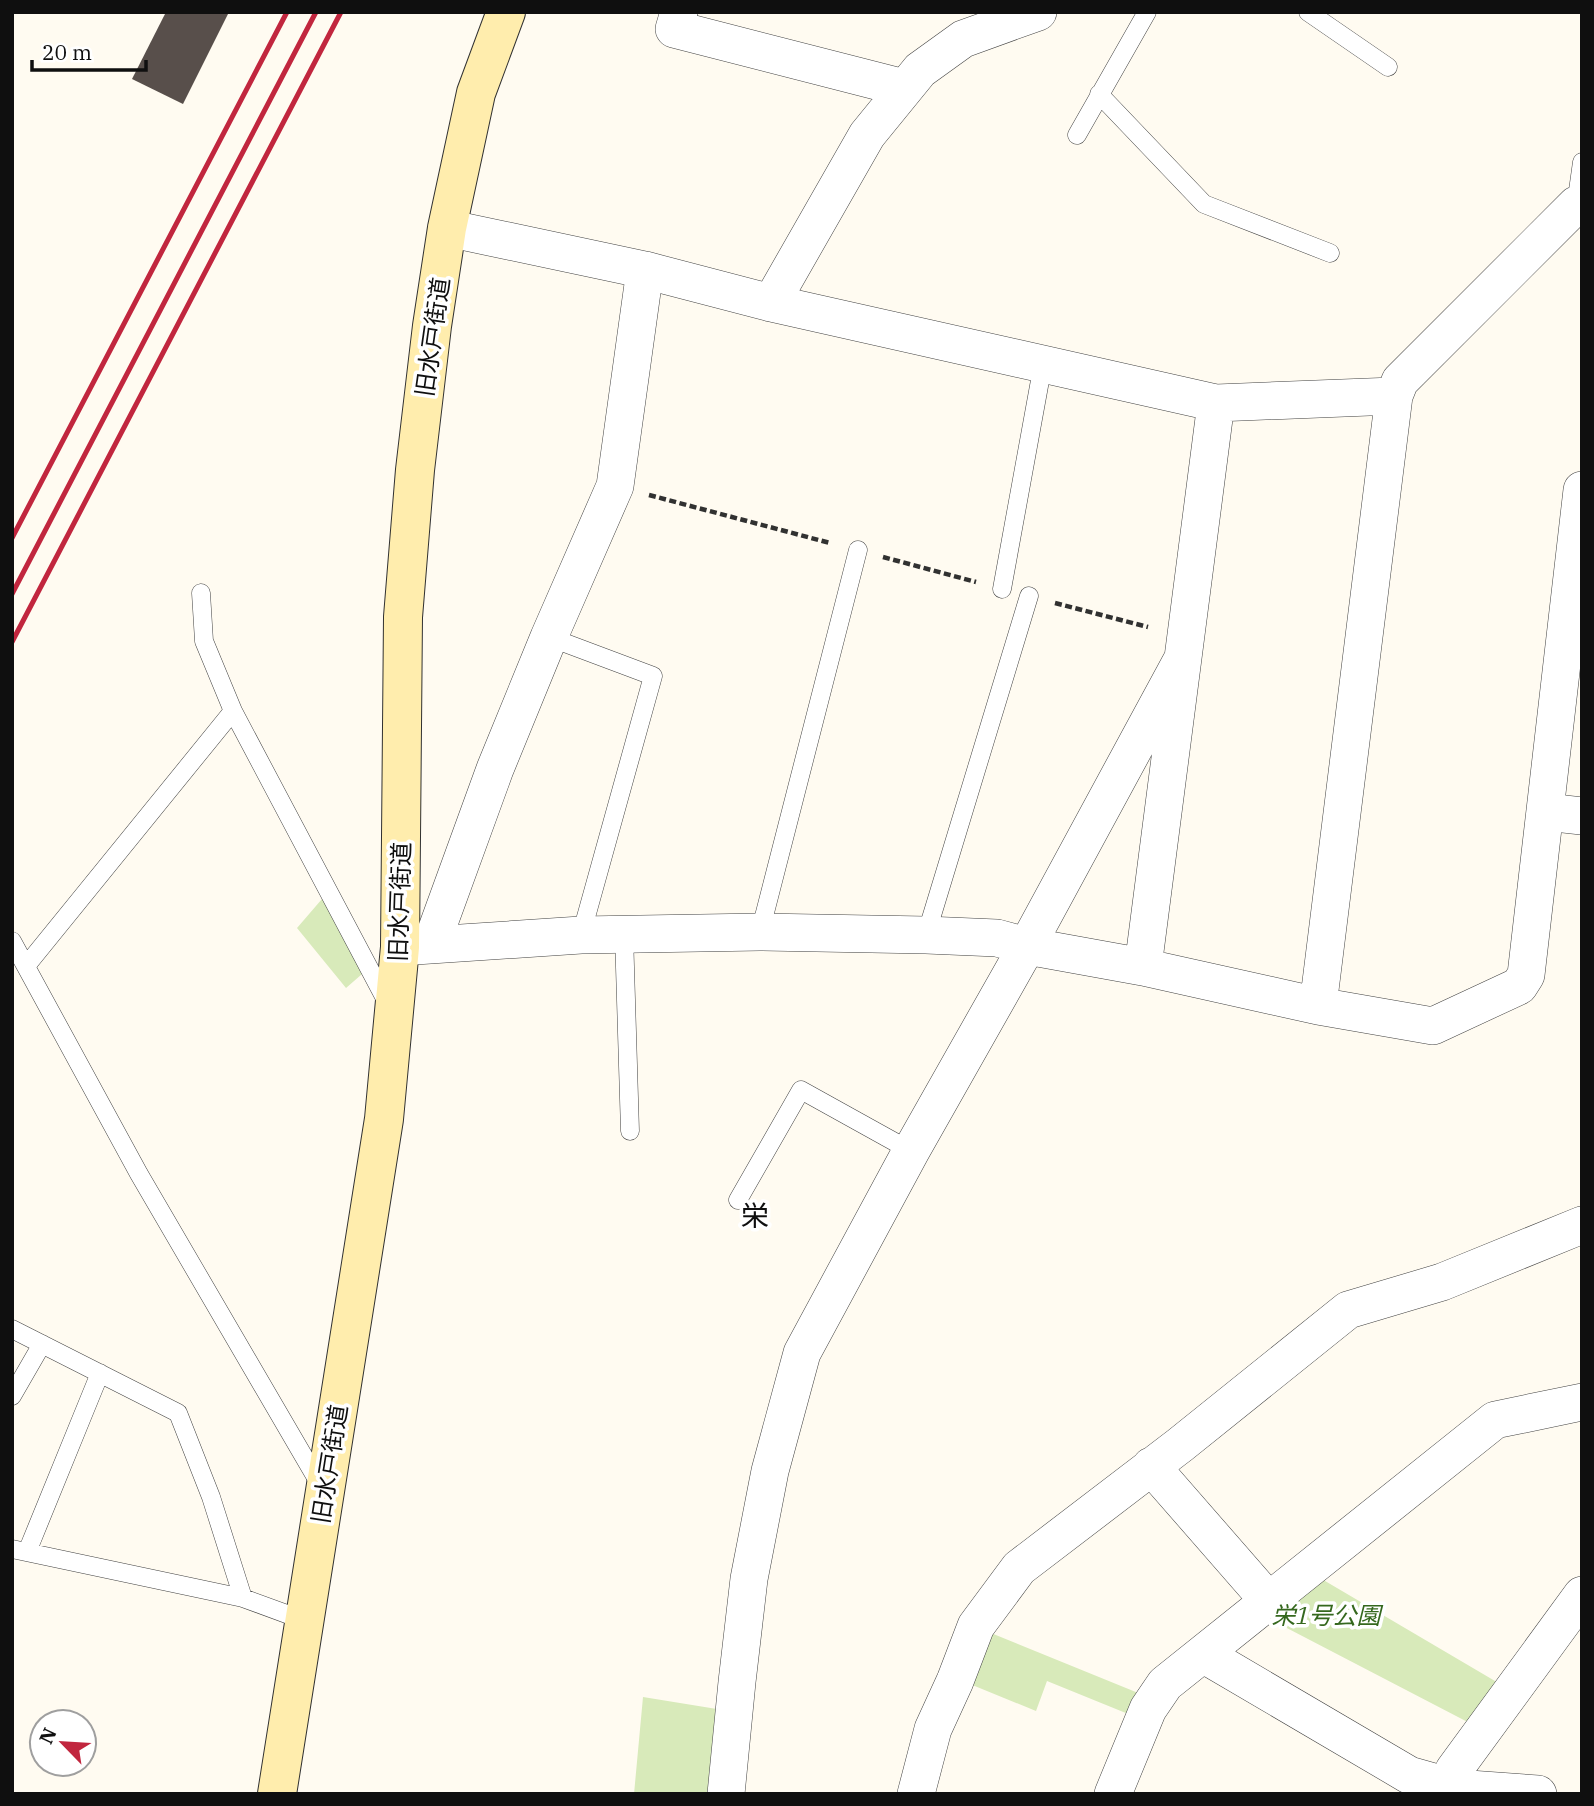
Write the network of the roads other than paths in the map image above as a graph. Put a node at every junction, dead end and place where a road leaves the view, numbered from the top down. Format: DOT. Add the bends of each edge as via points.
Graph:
graph roads {
  1 [pos="506,12"];
  2 [pos="679,12"];
  3 [pos="1038,12"];
  4 [pos="1147,12"];
  5 [pos="1308,12"];
  6 [pos="1388,67"];
  7 [pos="904,88"];
  8 [pos="1100,94"];
  9 [pos="1077,135"];
  10 [pos="1582,162"];
  11 [pos="1579,204"];
  12 [pos="447,228"];
  13 [pos="1330,253"];
  14 [pos="645,270"];
  15 [pos="771,303"];
  16 [pos="1042,364"];
  17 [pos="1394,396"];
  18 [pos="1216,403"];
  19 [pos="1582,490"];
  20 [pos="858,551"];
  21 [pos="1002,589"];
  22 [pos="201,593"];
  23 [pos="1029,596"];
  24 [pos="550,636"];
  25 [pos="1183,658"];
  26 [pos="233,711"];
  27 [pos="1546,812"];
  28 [pos="1582,816"];
  29 [pos="760,932"];
  30 [pos="624,934"];
  31 [pos="581,935"];
  32 [pos="926,935"];
  33 [pos="12,941"];
  34 [pos="415,946"];
  35 [pos="1027,946"];
  36 [pos="26,966"];
  37 [pos="1143,967"];
  38 [pos="1318,1006"];
  39 [pos="393,1012"];
  40 [pos="630,1131"];
  41 [pos="911,1152"];
  42 [pos="738,1200"];
  43 [pos="1578,1238"];
  44 [pos="12,1329"];
  45 [pos="42,1344"];
  46 [pos="100,1373"];
  47 [pos="12,1396"];
  48 [pos="1582,1402"];
  49 [pos="1151,1466"];
  50 [pos="325,1493"];
  51 [pos="20,1551"];
  52 [pos="1582,1595"];
  53 [pos="243,1598"];
  54 [pos="1268,1600"];
  55 [pos="303,1620"];
  56 [pos="1203,1654"];
  57 [pos="1455,1788"];
  58 [pos="277,1794"];
  59 [pos="726,1794"];
  60 [pos="916,1794"];
  61 [pos="1113,1794"];
  62 [pos="1538,1794"];
  1 -- 12 [label="street, 旧水戸街道" via="476,93"];
  2 -- 7 [label="street" via="674,29"];
  3 -- 7 [label="street" via="963,39 920,70"];
  4 -- 8 [label="lane"];
  5 -- 6 [label="lane"];
  7 -- 15 [label="street" via="867,135"];
  8 -- 9 [label="lane"];
  8 -- 13 [label="lane" via="1205,204"];
  10 -- 11 [label="lane"];
  11 -- 17 [label="street" via="1400,381"];
  12 -- 14 [label="street"];
  12 -- 34 [label="street, 旧水戸街道" via="415,470 403,617"];
  14 -- 15 [label="street"];
  14 -- 24 [label="street" via="615,486"];
  15 -- 16 [label="street"];
  16 -- 18 [label="street"];
  16 -- 21 [label="lane"];
  17 -- 18 [label="street"];
  17 -- 38 [label="street"];
  18 -- 25 [label="street"];
  19 -- 27 [label="street"];
  20 -- 29 [label="lane"];
  22 -- 26 [label="lane" via="204,641"];
  23 -- 32 [label="lane"];
  24 -- 31 [label="lane" via="653,676"];
  24 -- 34 [label="street"];
  25 -- 35 [label="street"];
  25 -- 37 [label="street"];
  26 -- 36 [label="lane"];
  26 -- 39 [label="lane"];
  27 -- 28 [label="street"];
  27 -- 38 [label="street" via="1526,975 1519,986 1433,1026"];
  29 -- 30 [label="street"];
  29 -- 32 [label="street"];
  30 -- 31 [label="street"];
  30 -- 40 [label="lane"];
  31 -- 34 [label="street"];
  32 -- 35 [label="street" via="997,938"];
  33 -- 36 [label="lane"];
  34 -- 39 [label="street, 旧水戸街道"];
  35 -- 37 [label="street"];
  35 -- 41 [label="street"];
  36 -- 50 [label="lane" via="139,1174"];
  37 -- 38 [label="street"];
  39 -- 50 [label="street, 旧水戸街道" via="384,1119"];
  41 -- 42 [label="lane" via="801,1090"];
  41 -- 59 [label="street" via="802,1353 770,1471 749,1579"];
  43 -- 49 [label="street" via="1348,1310"];
  44 -- 45 [label="lane"];
  45 -- 46 [label="lane"];
  45 -- 47 [label="lane"];
  46 -- 51 [label="lane"];
  46 -- 53 [label="lane" via="178,1413"];
  48 -- 54 [label="street" via="1495,1420"];
  49 -- 54 [label="street"];
  49 -- 60 [label="street" via="1018,1568 976,1626 933,1729"];
  50 -- 55 [label="street, 旧水戸街道"];
  51 -- 53 [label="lane"];
  52 -- 57 [label="street" via="1454,1770"];
  53 -- 55 [label="lane"];
  54 -- 56 [label="street"];
  55 -- 58 [label="street, 旧水戸街道"];
  56 -- 57 [label="street" via="1409,1775"];
  56 -- 61 [label="street" via="1153,1699"];
  57 -- 62 [label="street"];
}
